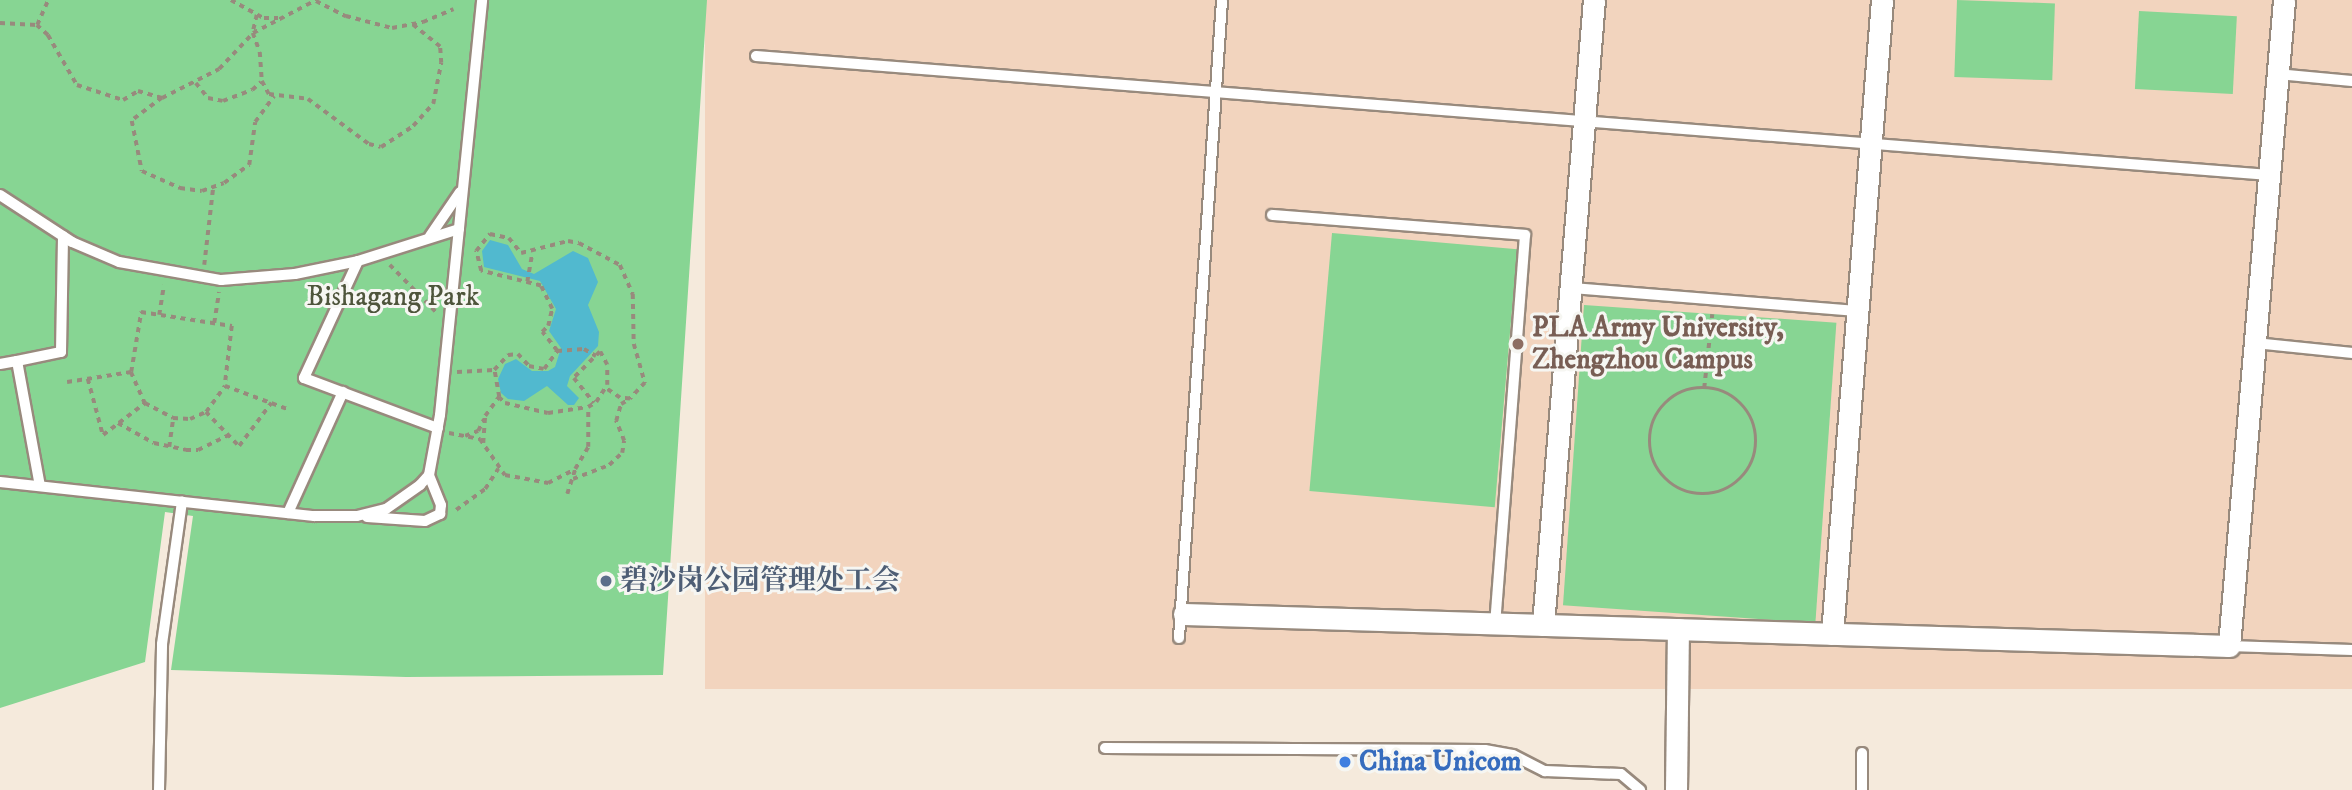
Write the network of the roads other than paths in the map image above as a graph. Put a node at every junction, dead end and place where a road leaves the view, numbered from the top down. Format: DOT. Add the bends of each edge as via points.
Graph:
graph roads {
  1 [pos="482,0"];
  2 [pos="1222,0"];
  3 [pos="1594,0"];
  4 [pos="1882,0"];
  5 [pos="2284,0"];
  6 [pos="756,56"];
  7 [pos="2277,74"];
  8 [pos="2352,81"];
  9 [pos="1215,93"];
  10 [pos="1584,124"];
  11 [pos="1871,147"];
  12 [pos="2269,175"];
  13 [pos="463,187"];
  14 [pos="0,195"];
  15 [pos="1272,215"];
  16 [pos="459,229"];
  17 [pos="62,236"];
  18 [pos="430,236"];
  19 [pos="358,261"];
  20 [pos="1571,288"];
  21 [pos="1858,311"];
  22 [pos="2255,342"];
  23 [pos="2352,353"];
  24 [pos="17,361"];
  25 [pos="0,364"];
  26 [pos="342,392"];
  27 [pos="438,428"];
  28 [pos="429,475"];
  29 [pos="0,482"];
  30 [pos="40,486"];
  31 [pos="182,501"];
  32 [pos="288,513"];
  33 [pos="357,516"];
  34 [pos="1184,614"];
  35 [pos="1496,624"];
  36 [pos="1543,625"];
  37 [pos="1678,629"];
  38 [pos="1832,634"];
  39 [pos="1179,638"];
  40 [pos="2229,646"];
  41 [pos="2352,650"];
  42 [pos="1105,748"];
  43 [pos="1862,753"];
  44 [pos="159,790"];
  45 [pos="1640,790"];
  46 [pos="1675,790"];
  47 [pos="1862,790"];
  1 -- 13 [label="lane"];
  2 -- 9 [label="lane"];
  3 -- 10 [label="street"];
  4 -- 11 [label="street"];
  5 -- 7 [label="street"];
  6 -- 9 [label="lane"];
  7 -- 8 [label="lane"];
  7 -- 12 [label="street"];
  9 -- 10 [label="lane"];
  9 -- 34 [label="lane"];
  10 -- 11 [label="lane"];
  10 -- 20 [label="street"];
  11 -- 12 [label="lane"];
  11 -- 21 [label="street"];
  12 -- 22 [label="street"];
  13 -- 16 [label="lane"];
  13 -- 18 [label="lane"];
  14 -- 17 [label="lane"];
  15 -- 35 [label="lane" via="1525,235"];
  16 -- 18 [label="lane"];
  16 -- 27 [label="lane"];
  17 -- 19 [label="lane" via="119,262 220,280 295,274"];
  17 -- 24 [label="lane" via="61,352"];
  18 -- 19 [label="lane"];
  19 -- 26 [label="lane" via="304,378"];
  20 -- 21 [label="lane"];
  20 -- 36 [label="street"];
  21 -- 38 [label="street"];
  22 -- 23 [label="lane"];
  22 -- 40 [label="street"];
  24 -- 25 [label="lane"];
  24 -- 30 [label="lane"];
  26 -- 27 [label="lane"];
  26 -- 32 [label="lane"];
  27 -- 28 [label="lane"];
  28 -- 33 [label="lane" via="409,496 386,509"];
  28 -- 33 [label="lane" via="440,514 425,522"];
  29 -- 30 [label="lane"];
  30 -- 31 [label="lane"];
  31 -- 32 [label="lane"];
  31 -- 44 [label="lane" via="162,644"];
  32 -- 33 [label="lane"];
  34 -- 35 [label="street"];
  34 -- 39 [label="lane"];
  35 -- 36 [label="street"];
  36 -- 37 [label="street"];
  37 -- 38 [label="street"];
  37 -- 46 [label="street"];
  38 -- 40 [label="street"];
  40 -- 41 [label="lane"];
  42 -- 45 [label="lane" via="1485,750 1513,755 1545,771 1622,774"];
  43 -- 47 [label="lane"];
}
